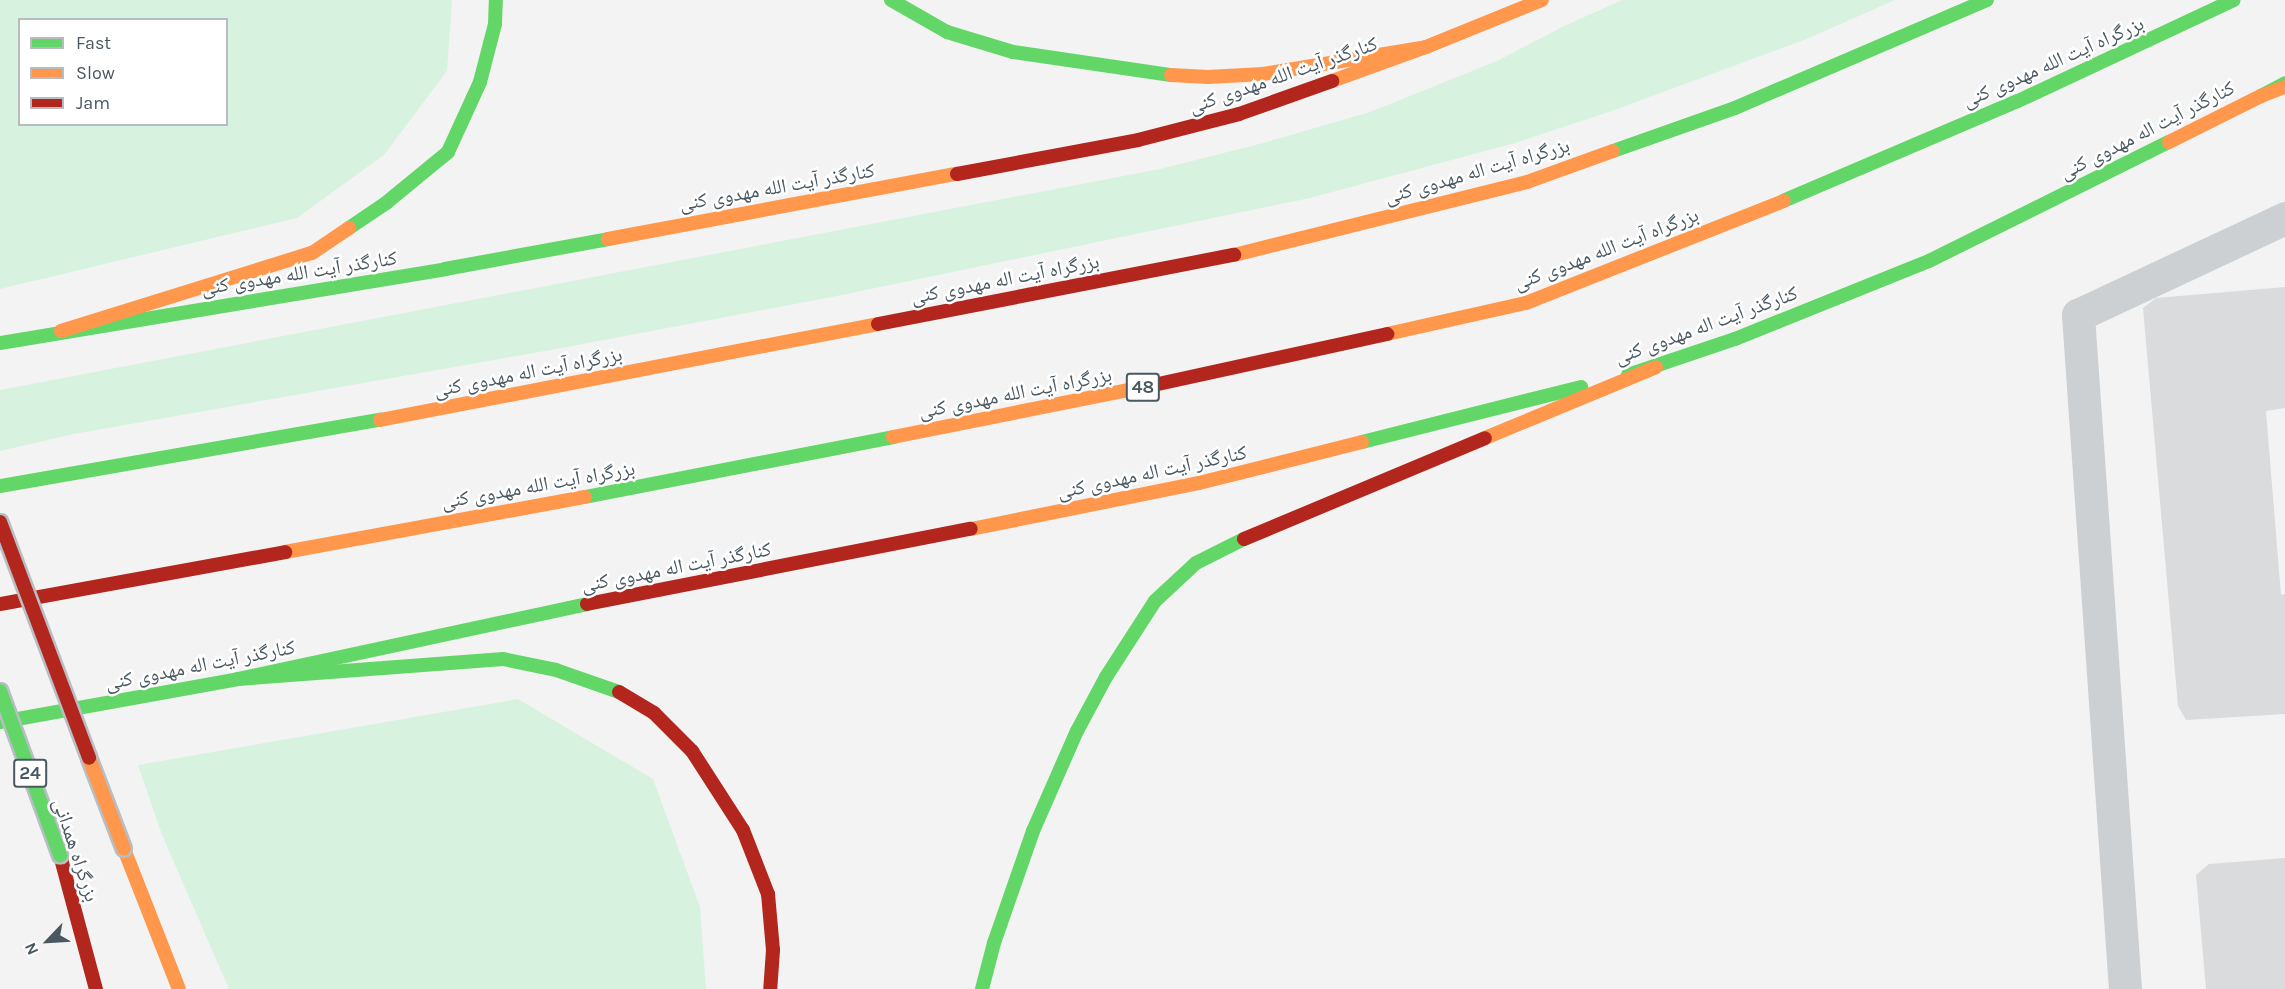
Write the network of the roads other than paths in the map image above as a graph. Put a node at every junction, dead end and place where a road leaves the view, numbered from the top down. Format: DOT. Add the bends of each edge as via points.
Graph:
graph roads {
  1 [pos="496,0"];
  2 [pos="891,0"];
  3 [pos="1542,0"];
  4 [pos="1987,0"];
  5 [pos="2234,0"];
  6 [pos="1426,46"];
  7 [pos="2285,85"];
  8 [pos="2285,218"];
  9 [pos="61,331"];
  10 [pos="0,343"];
  11 [pos="1656,368"];
  12 [pos="0,486"];
  13 [pos="0,522"];
  14 [pos="0,604"];
  15 [pos="238,678"];
  16 [pos="0,692"];
  17 [pos="0,722"];
  18 [pos="171,974"];
  19 [pos="96,989"];
  20 [pos="174,989"];
  21 [pos="179,989"];
  22 [pos="770,989"];
  23 [pos="982,989"];
  24 [pos="2125,989"];
  1 -- 9 [label="main road" via="495,24 480,82 448,152 386,203 312,253"];
  2 -- 6 [label="main road" via="947,32 1013,52 1149,74 1263,74"];
  3 -- 6 [label="main road, کنارگذر آیت الله مهدوی کنی"];
  4 -- 12 [label="main road, بزرگراه آیت اله مهدوی کنی" via="1736,108 1527,182 1243,253 354,425"];
  5 -- 14 [label="main road, بزرگراه آیت الله مهدوی کنی / 48" via="2018,101 1769,207 1526,303 1198,376 730,470"];
  6 -- 9 [label="main road, کنارگذر آیت الله مهدوی کنی" via="1239,114 1138,140 445,269"];
  7 -- 11 [label="main road, کنارگذر آیت اله مهدوی کنی" via="1929,261"];
  8 -- 24 [label="street" via="2078,315"];
  9 -- 10 [label="main road, کنارگذر آیت الله مهدوی کنی"];
  11 -- 15 [label="main road, کنارگذر آیت اله مهدوی کنی" via="1199,483 590,603"];
  11 -- 23 [label="main road" via="1256,533 1196,563 1155,601 1077,731 1034,831"];
  13 -- 18 [label="main road, bridge"];
  15 -- 17 [label="main road, کنارگذر آیت اله مهدوی کنی"];
  15 -- 22 [label="main road" via="503,659 556,670 614,689 654,713 692,751 743,830 768,894 773,950"];
  16 -- 19 [label="main road, بزرگراه همدانی / 24, bridge" via="60,855"];
  18 -- 20 [label="main road"];
  18 -- 21 [label="main road"];
}
